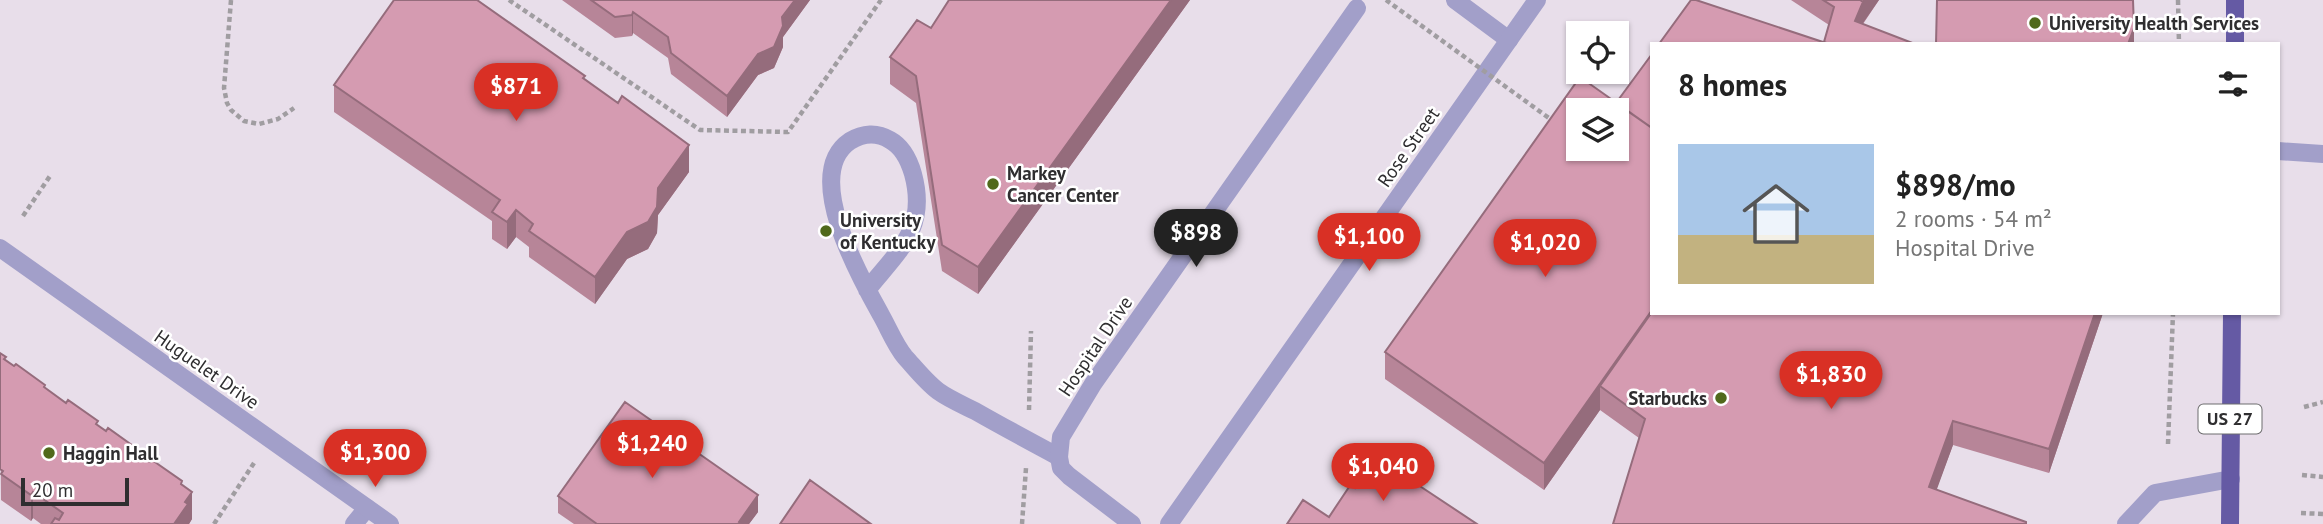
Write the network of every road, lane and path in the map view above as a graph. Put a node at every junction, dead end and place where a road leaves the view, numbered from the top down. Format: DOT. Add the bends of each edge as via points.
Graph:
graph roads {
  1 [pos="231,0"];
  2 [pos="509,0"];
  3 [pos="881,0"];
  4 [pos="1387,0"];
  5 [pos="1455,0"];
  6 [pos="1537,0"];
  7 [pos="2178,0"];
  8 [pos="2235,0"];
  9 [pos="1357,8"];
  10 [pos="1509,40"];
  11 [pos="2179,42"];
  12 [pos="2235,42"];
  13 [pos="294,108"];
  14 [pos="1563,128"];
  15 [pos="2280,151"];
  16 [pos="2323,154"];
  17 [pos="50,176"];
  18 [pos="23,216"];
  19 [pos="0,248"];
  20 [pos="867,290"];
  21 [pos="2173,315"];
  22 [pos="2232,315"];
  23 [pos="2323,402"];
  24 [pos="2304,407"];
  25 [pos="2168,444"];
  26 [pos="1059,457"];
  27 [pos="254,463"];
  28 [pos="2302,475"];
  29 [pos="2323,477"];
  30 [pos="2231,479"];
  31 [pos="367,508"];
  32 [pos="2301,513"];
  33 [pos="2323,514"];
  34 [pos="2127,523"];
  35 [pos="215,524"];
  36 [pos="354,524"];
  37 [pos="390,524"];
  38 [pos="1132,524"];
  39 [pos="1169,524"];
  40 [pos="2230,524"];
  1 -- 13 [label="path" via="224,88 231,110 244,121 259,124"];
  2 -- 3 [label="path" via="700,130 788,132"];
  4 -- 14 [label="path, bridge"];
  5 -- 10 [label="street"];
  6 -- 10 [label="street, Rose Street"];
  7 -- 11 [label="path"];
  8 -- 12 [label="main road"];
  9 -- 26 [label="street, Hospital Drive" via="1107,361 1061,437"];
  10 -- 39 [label="street, Rose Street"];
  15 -- 16 [label="street"];
  17 -- 18 [label="path"];
  19 -- 31 [label="street, Huguelet Drive"];
  20 -- 20 [label="street" via="908,241 917,198 912,170 898,144 873,134 850,141 841,150 832,180 836,213"];
  20 -- 26 [label="street" via="903,355 938,391"];
  21 -- 25 [label="path"];
  22 -- 30 [label="main road, US 27"];
  23 -- 24 [label="path"];
  26 -- 38 [label="street" via="1069,476"];
  27 -- 35 [label="path"];
  28 -- 29 [label="path"];
  30 -- 34 [label="street" via="2155,493"];
  30 -- 40 [label="main road, US 27"];
  31 -- 36 [label="street"];
  31 -- 37 [label="street, Huguelet Drive"];
  32 -- 33 [label="path"];
}
